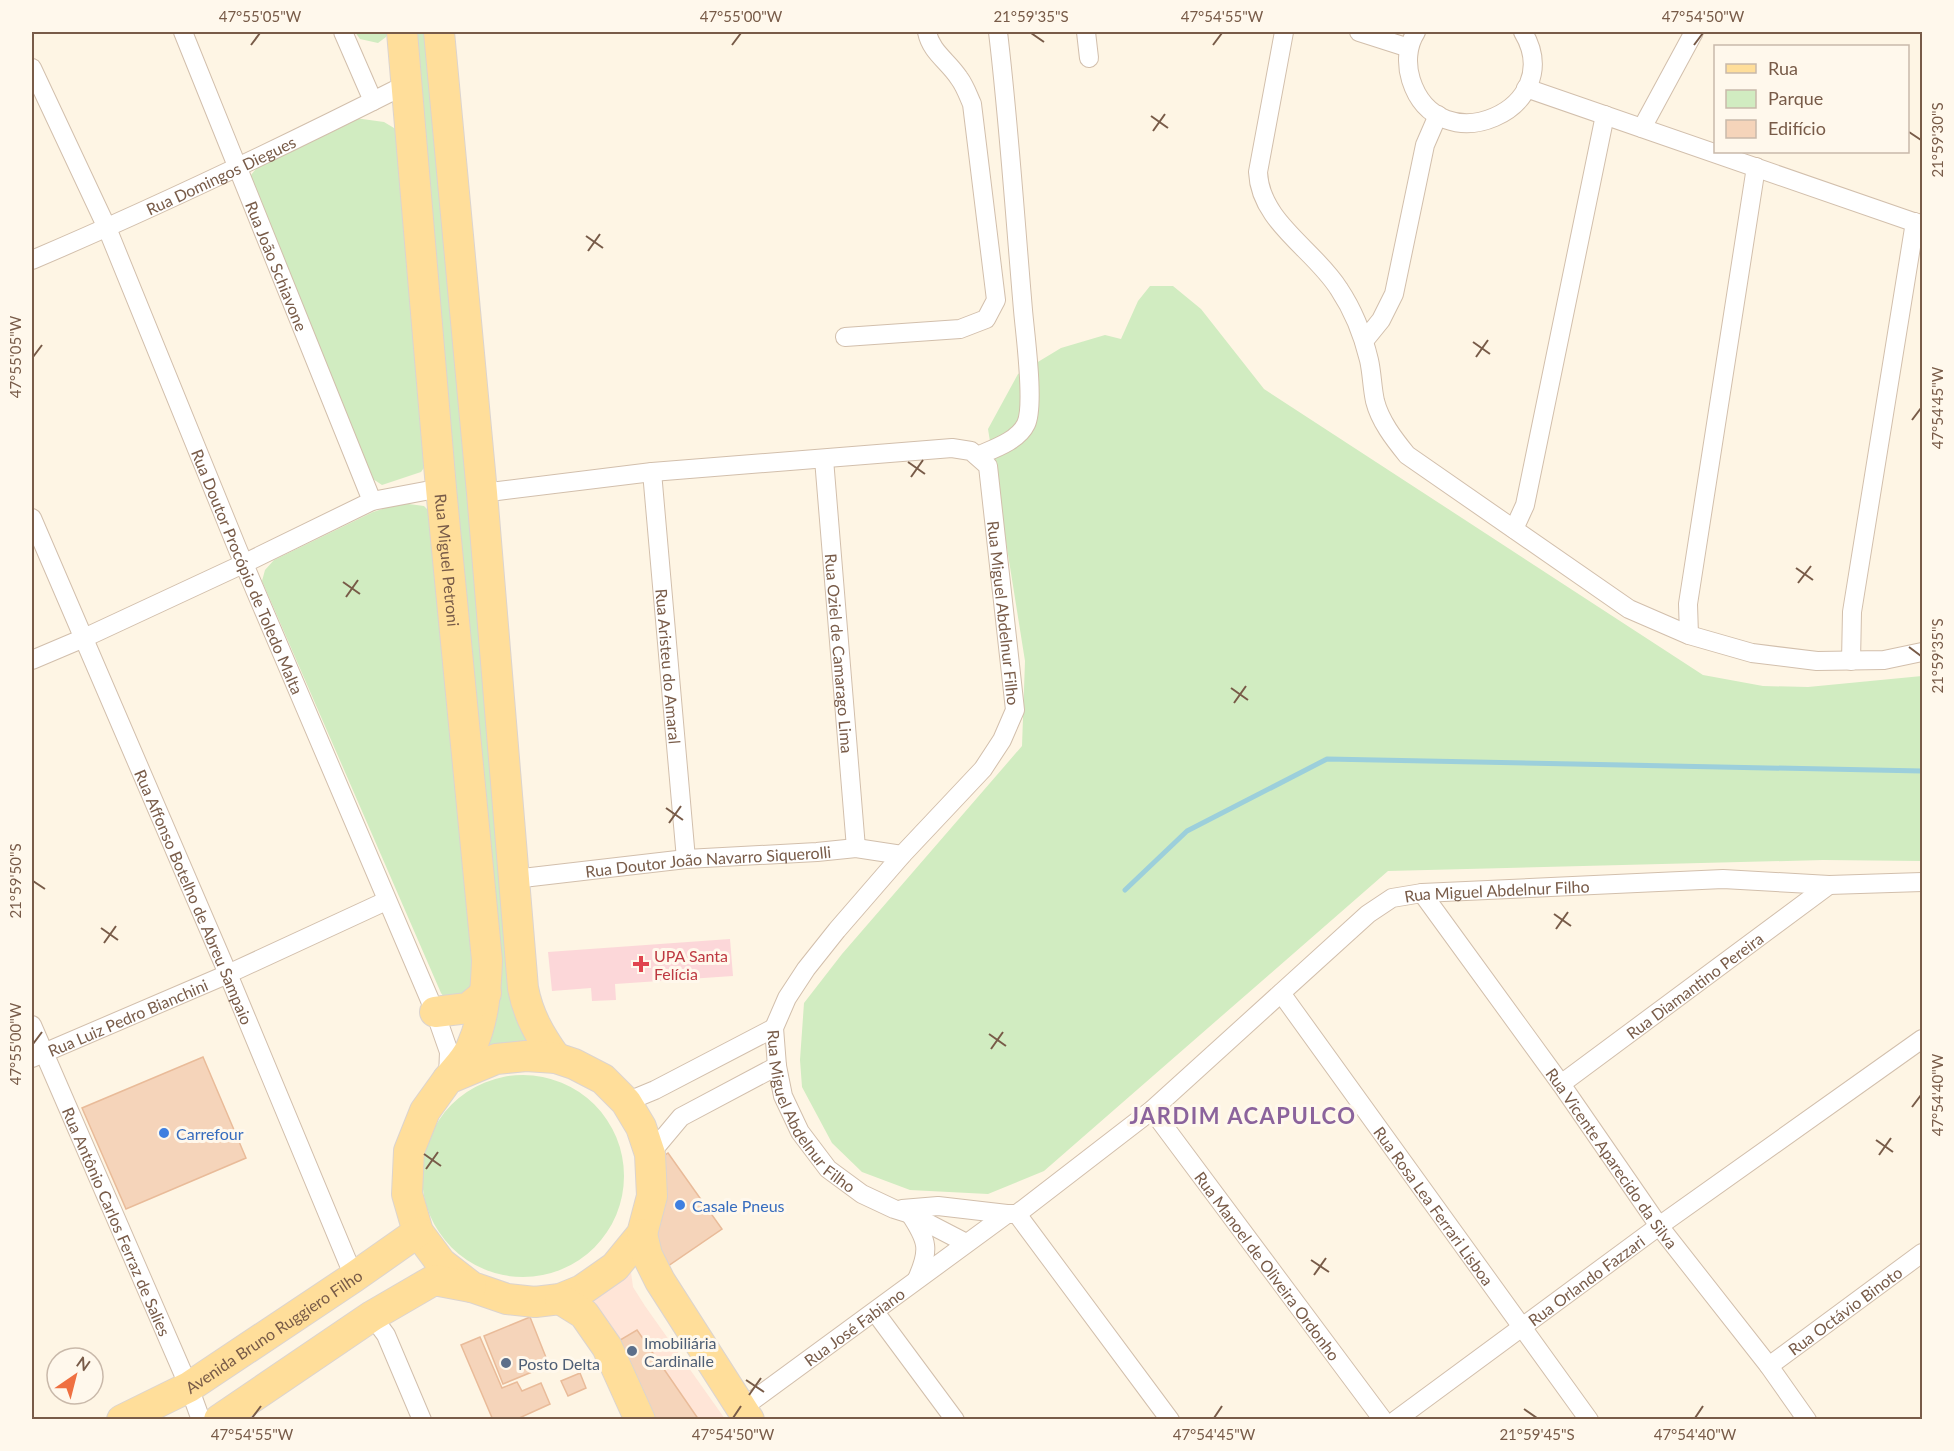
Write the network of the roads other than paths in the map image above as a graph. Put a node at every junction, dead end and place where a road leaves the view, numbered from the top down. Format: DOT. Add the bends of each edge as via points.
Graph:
graph roads {
  1 [pos="183,32"];
  2 [pos="343,32"];
  3 [pos="402,32"];
  4 [pos="439,32"];
  5 [pos="927,32"];
  6 [pos="998,32"];
  7 [pos="1086,32"];
  8 [pos="1284,32"];
  9 [pos="1359,32"];
  10 [pos="1523,32"];
  11 [pos="1694,32"];
  12 [pos="1413,40"];
  13 [pos="1089,58"];
  14 [pos="32,68"];
  15 [pos="408,84"];
  16 [pos="1526,88"];
  17 [pos="373,101"];
  18 [pos="1438,115"];
  19 [pos="1605,115"];
  20 [pos="1642,128"];
  21 [pos="1714,153"];
  22 [pos="1715,153"];
  23 [pos="238,166"];
  24 [pos="1756,167"];
  25 [pos="1919,223"];
  26 [pos="107,228"];
  27 [pos="32,260"];
  28 [pos="844,337"];
  29 [pos="1364,341"];
  30 [pos="977,456"];
  31 [pos="824,459"];
  32 [pos="652,472"];
  33 [pos="441,488"];
  34 [pos="482,493"];
  35 [pos="372,501"];
  36 [pos="32,518"];
  37 [pos="1514,529"];
  38 [pos="243,564"];
  39 [pos="1689,635"];
  40 [pos="84,638"];
  41 [pos="1923,652"];
  42 [pos="32,660"];
  43 [pos="1851,661"];
  44 [pos="856,848"];
  45 [pos="902,855"];
  46 [pos="686,859"];
  47 [pos="514,879"];
  48 [pos="1923,882"];
  49 [pos="1829,885"];
  50 [pos="1422,893"];
  51 [pos="386,901"];
  52 [pos="228,974"];
  53 [pos="486,993"];
  54 [pos="1281,993"];
  55 [pos="435,1012"];
  56 [pos="32,1025"];
  57 [pos="774,1028"];
  58 [pos="1923,1039"];
  59 [pos="38,1056"];
  60 [pos="556,1059"];
  61 [pos="777,1066"];
  62 [pos="448,1079"];
  63 [pos="1561,1084"];
  64 [pos="626,1102"];
  65 [pos="1152,1110"];
  66 [pos="650,1154"];
  67 [pos="902,1212"];
  68 [pos="1012,1214"];
  69 [pos="1659,1226"];
  70 [pos="418,1232"];
  71 [pos="642,1234"];
  72 [pos="966,1243"];
  73 [pos="1923,1253"];
  74 [pos="354,1277"];
  75 [pos="916,1281"];
  76 [pos="472,1287"];
  77 [pos="560,1299"];
  78 [pos="875,1312"];
  79 [pos="372,1316"];
  80 [pos="1522,1327"];
  81 [pos="1769,1366"];
  82 [pos="189,1387"];
  83 [pos="745,1414"];
  84 [pos="122,1419"];
  85 [pos="201,1419"];
  86 [pos="219,1419"];
  87 [pos="423,1419"];
  88 [pos="640,1419"];
  89 [pos="955,1419"];
  90 [pos="1170,1419"];
  91 [pos="1383,1419"];
  92 [pos="1396,1419"];
  93 [pos="1588,1419"];
  94 [pos="1807,1419"];
  1 -- 23 [label="street, Rua João Schiavone"];
  2 -- 17 [label="street"];
  3 -- 15 [label="main road, Rua Miguel Petroni"];
  4 -- 34 [label="main road"];
  5 -- 28 [label="street" via="935,52 961,80 972,104 996,300 986,319 960,329"];
  6 -- 30 [label="street" via="1030,410 1020,433"];
  7 -- 13 [label="street"];
  8 -- 29 [label="street" via="1258,172 1261,193 1275,218 1316,258 1338,287"];
  9 -- 12 [label="street"];
  10 -- 16 [label="street" via="1532,63"];
  11 -- 20 [label="street"];
  12 -- 18 [label="street" via="1408,61 1413,86"];
  14 -- 26 [label="street, Rua Doutor Procópio de Toledo Malta"];
  15 -- 17 [label="street, Rua Domingos Diegues"];
  15 -- 33 [label="main road, Rua Miguel Petroni"];
  16 -- 18 [label="street" via="1511,108 1488,121 1463,123"];
  16 -- 19 [label="street"];
  17 -- 23 [label="street, Rua Domingos Diegues"];
  18 -- 29 [label="street" via="1425,144 1394,294 1381,320"];
  19 -- 20 [label="street"];
  19 -- 37 [label="street" via="1525,505"];
  20 -- 21 [label="street"];
  22 -- 24 [label="street"];
  23 -- 26 [label="street, Rua Domingos Diegues"];
  23 -- 35 [label="street, Rua João Schiavone"];
  24 -- 25 [label="street"];
  24 -- 39 [label="street" via="1688,604"];
  25 -- 43 [label="street" via="1852,612"];
  26 -- 27 [label="street, Rua Domingos Diegues"];
  26 -- 38 [label="street, Rua Doutor Procópio de Toledo Malta"];
  29 -- 37 [label="street" via="1375,401 1398,444 1407,455"];
  30 -- 31 [label="street" via="952,448"];
  30 -- 45 [label="street, Rua Miguel Abdelnur Filho" via="987,466 1015,710 983,769"];
  31 -- 32 [label="street"];
  31 -- 44 [label="street, Rua Oziel de Camarago Lima"];
  32 -- 34 [label="street"];
  32 -- 46 [label="street, Rua Aristeu do Amaral"];
  33 -- 35 [label="street"];
  33 -- 53 [label="main road, Rua Miguel Petroni" via="486,948"];
  34 -- 47 [label="main road"];
  35 -- 38 [label="street"];
  36 -- 40 [label="street, Rua Affonso Botelho de Abreu Sampaio"];
  37 -- 39 [label="street" via="1629,609"];
  38 -- 40 [label="street"];
  38 -- 51 [label="street, Rua Doutor Procópio de Toledo Malta"];
  39 -- 43 [label="street" via="1784,658"];
  40 -- 42 [label="street"];
  40 -- 52 [label="street, Rua Affonso Botelho de Abreu Sampaio"];
  41 -- 43 [label="street" via="1884,660"];
  44 -- 45 [label="street, Rua Doutor João Navarro Siquerolli"];
  44 -- 46 [label="street, Rua Doutor João Navarro Siquerolli"];
  45 -- 57 [label="street, Rua Miguel Abdelnur Filho" via="806,969"];
  46 -- 47 [label="street, Rua Doutor João Navarro Siquerolli"];
  47 -- 60 [label="main road" via="527,1009"];
  48 -- 49 [label="street, Rua Miguel Abdelnur Filho"];
  49 -- 50 [label="street, Rua Miguel Abdelnur Filho" via="1723,879"];
  49 -- 63 [label="street, Rua Diamantino Pereira"];
  50 -- 54 [label="street, Rua Miguel Abdelnur Filho" via="1392,898 1368,915"];
  50 -- 63 [label="street, Rua Vicente Aparecido da Silva"];
  51 -- 52 [label="street, Rua Luiz Pedro Bianchini"];
  51 -- 55 [label="street, Rua Doutor Procópio de Toledo Malta"];
  52 -- 59 [label="street, Rua Luiz Pedro Bianchini"];
  52 -- 74 [label="street, Rua Affonso Botelho de Abreu Sampaio"];
  53 -- 55 [label="main road" via="468,1008"];
  53 -- 62 [label="main road, Rua Miguel Petroni" via="471,1049"];
  54 -- 65 [label="street, Rua Miguel Abdelnur Filho"];
  54 -- 80 [label="street, Rua Rosa Lea Ferrari Lisboa"];
  55 -- 62 [label="street, Rua Doutor Procópio de Toledo Malta" via="449,1052"];
  56 -- 59 [label="street, Rua Antônio Carlos Ferraz de Salies"];
  57 -- 61 [label="street, Rua Miguel Abdelnur Filho"];
  57 -- 64 [label="street"];
  58 -- 69 [label="street, Rua Orlando Fazzari"];
  59 -- 82 [label="street, Rua Antônio Carlos Ferraz de Salies"];
  60 -- 62 [label="main road" via="496,1059"];
  60 -- 64 [label="main road" via="603,1079"];
  61 -- 66 [label="street" via="681,1117"];
  61 -- 67 [label="street, Rua Miguel Abdelnur Filho" via="783,1096 800,1132 828,1169 862,1194"];
  62 -- 70 [label="main road, Rua Miguel Petroni" via="425,1111 409,1151 407,1194"];
  63 -- 69 [label="street, Rua Vicente Aparecido da Silva"];
  64 -- 66 [label="main road" via="641,1126"];
  65 -- 68 [label="street, Rua Miguel Abdelnur Filho"];
  65 -- 91 [label="street, Rua Manoel de Oliveira Ordonho"];
  66 -- 71 [label="main road" via="652,1196"];
  67 -- 68 [label="street, Rua Miguel Abdelnur Filho" via="938,1206"];
  67 -- 72 [label="street, Rua Miguel Abdelnur Filho"];
  67 -- 75 [label="street" via="920,1228 925,1244 926,1257"];
  68 -- 72 [label="street, Rua Miguel Abdelnur Filho"];
  68 -- 90 [label="street"];
  69 -- 80 [label="street, Rua Orlando Fazzari"];
  69 -- 81 [label="street, Rua Vicente Aparecido da Silva"];
  70 -- 74 [label="main road, Avenida Bruno Ruggiero Filho"];
  70 -- 76 [label="main road" via="441,1263"];
  71 -- 77 [label="main road" via="615,1267 582,1290"];
  71 -- 83 [label="main road" via="660,1281"];
  72 -- 75 [label="street, Rua José Fabiano"];
  73 -- 81 [label="street, Rua Octávio Binoto"];
  74 -- 82 [label="main road, Avenida Bruno Ruggiero Filho"];
  75 -- 78 [label="street, Rua José Fabiano"];
  76 -- 77 [label="main road" via="507,1299"];
  76 -- 79 [label="main road" via="434,1280"];
  77 -- 88 [label="main road" via="584,1314 607,1347"];
  78 -- 83 [label="street, Rua José Fabiano"];
  78 -- 89 [label="street"];
  79 -- 86 [label="main road"];
  79 -- 87 [label="street" via="386,1335"];
  80 -- 92 [label="street, Rua Orlando Fazzari"];
  80 -- 93 [label="street, Rua Rosa Lea Ferrari Lisboa"];
  81 -- 94 [label="street, Rua Vicente Aparecido da Silva"];
  82 -- 84 [label="main road, Avenida Bruno Ruggiero Filho"];
  82 -- 85 [label="street, Rua Antônio Carlos Ferraz de Salies"];
}
